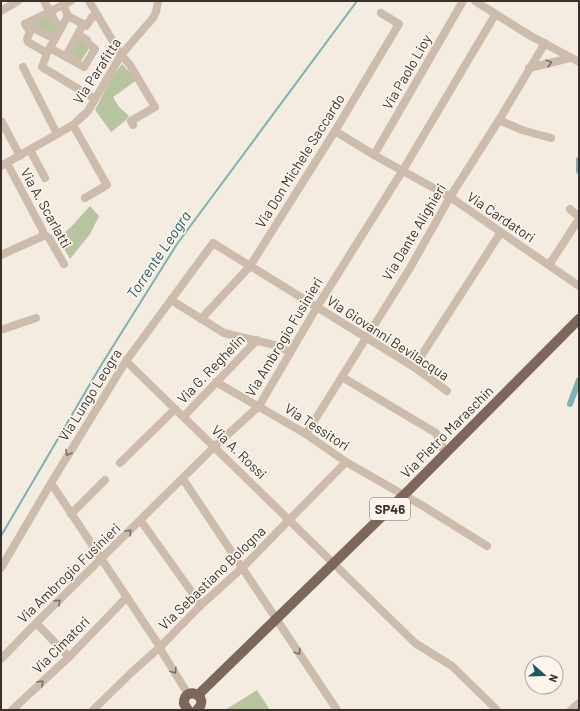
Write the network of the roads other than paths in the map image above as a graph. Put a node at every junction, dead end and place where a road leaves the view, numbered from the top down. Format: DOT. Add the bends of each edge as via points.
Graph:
graph roads {
  1 [pos="44,1"];
  2 [pos="89,1"];
  3 [pos="158,1"];
  4 [pos="463,1"];
  5 [pos="475,1"];
  6 [pos="13,2"];
  7 [pos="67,2"];
  8 [pos="1,11"];
  9 [pos="49,11"];
  10 [pos="381,13"];
  11 [pos="495,14"];
  12 [pos="68,16"];
  13 [pos="98,16"];
  14 [pos="25,24"];
  15 [pos="84,24"];
  16 [pos="61,28"];
  17 [pos="78,34"];
  18 [pos="55,39"];
  19 [pos="544,43"];
  20 [pos="49,51"];
  21 [pos="121,55"];
  22 [pos="66,56"];
  23 [pos="570,58"];
  24 [pos="579,62"];
  25 [pos="23,67"];
  26 [pos="529,68"];
  27 [pos="95,98"];
  28 [pos="499,120"];
  29 [pos="2,122"];
  30 [pos="73,125"];
  31 [pos="133,125"];
  32 [pos="335,131"];
  33 [pos="57,134"];
  34 [pos="551,138"];
  35 [pos="30,150"];
  36 [pos="374,155"];
  37 [pos="20,156"];
  38 [pos="4,165"];
  39 [pos="403,170"];
  40 [pos="45,178"];
  41 [pos="86,198"];
  42 [pos="450,198"];
  43 [pos="570,209"];
  44 [pos="579,218"];
  45 [pos="501,232"];
  46 [pos="43,234"];
  47 [pos="213,243"];
  48 [pos="1,255"];
  49 [pos="64,264"];
  50 [pos="549,265"];
  51 [pos="250,266"];
  52 [pos="579,286"];
  53 [pos="171,300"];
  54 [pos="317,307"];
  55 [pos="36,318"];
  56 [pos="201,319"];
  57 [pos="579,319"];
  58 [pos="1,330"];
  59 [pos="366,337"];
  60 [pos="257,340"];
  61 [pos="290,354"];
  62 [pos="126,361"];
  63 [pos="414,367"];
  64 [pos="342,377"];
  65 [pos="216,382"];
  66 [pos="447,391"];
  67 [pos="259,406"];
  68 [pos="175,408"];
  69 [pos="184,416"];
  70 [pos="306,434"];
  71 [pos="214,447"];
  72 [pos="445,453"];
  73 [pos="346,462"];
  74 [pos="120,463"];
  75 [pos="183,479"];
  76 [pos="105,480"];
  77 [pos="51,483"];
  78 [pos="404,495"];
  79 [pos="70,514"];
  80 [pos="141,520"];
  81 [pos="290,520"];
  82 [pos="487,546"];
  83 [pos="102,560"];
  84 [pos="333,563"];
  85 [pos="1,568"];
  86 [pos="242,568"];
  87 [pos="127,597"];
  88 [pos="201,605"];
  89 [pos="277,620"];
  90 [pos="36,623"];
  91 [pos="160,647"];
  92 [pos="69,656"];
  93 [pos="1,659"];
  94 [pos="193,695"];
  95 [pos="579,704"];
  96 [pos="12,710"];
  97 [pos="93,710"];
  98 [pos="187,710"];
  99 [pos="197,710"];
  100 [pos="337,710"];
  101 [pos="497,710"];
  102 [pos="571,710"];
  1 -- 9 [label="street"];
  2 -- 13 [label="street"];
  3 -- 21 [label="street, Via Parafitta" via="153,18"];
  4 -- 36 [label="street, Via Paolo Lioy"];
  5 -- 11 [label="street"];
  6 -- 8 [label="street"];
  7 -- 9 [label="street"];
  7 -- 12 [label="street"];
  9 -- 14 [label="street"];
  9 -- 16 [label="street"];
  10 -- 32 [label="street, Via Don Michele Saccardo" via="399,24"];
  11 -- 19 [label="street"];
  11 -- 39 [label="street, Via Ambrogio Fusinieri"];
  12 -- 15 [label="street"];
  12 -- 16 [label="street"];
  13 -- 15 [label="street" via="92,17 86,26"];
  13 -- 21 [label="street"];
  14 -- 18 [label="street"];
  14 -- 20 [label="street" via="30,32 28,42"];
  15 -- 17 [label="street"];
  16 -- 18 [label="street"];
  17 -- 22 [label="street"];
  17 -- 22 [label="street" via="95,49 84,67"];
  18 -- 20 [label="street"];
  19 -- 23 [label="street"];
  19 -- 26 [label="street, Via Dante Alighieri"];
  20 -- 22 [label="street"];
  20 -- 27 [label="street" via="42,66"];
  21 -- 27 [label="street, Via Parafitta"];
  21 -- 31 [label="street" via="156,106 131,121"];
  23 -- 24 [label="street"];
  26 -- 23 [label="street, one-way"];
  25 -- 33 [label="street"];
  26 -- 28 [label="street, Via Dante Alighieri"];
  27 -- 30 [label="street, Via Parafitta" via="88,111"];
  28 -- 34 [label="street"];
  28 -- 42 [label="street, Via Dante Alighieri"];
  29 -- 37 [label="street"];
  30 -- 33 [label="street, Via Parafitta"];
  30 -- 41 [label="street" via="107,185"];
  32 -- 36 [label="street, Via Cardatori"];
  32 -- 51 [label="street, Via Don Michele Saccardo"];
  33 -- 35 [label="street, Via Parafitta"];
  35 -- 37 [label="street, Via Parafitta"];
  35 -- 40 [label="street"];
  36 -- 39 [label="street, Via Cardatori"];
  37 -- 38 [label="street, Via Parafitta"];
  38 -- 46 [label="street, Via A. Scarlatti" via="37,219"];
  39 -- 42 [label="street, Via Cardatori"];
  39 -- 54 [label="street, Via Ambrogio Fusinieri"];
  42 -- 45 [label="street, Via Cardatori"];
  42 -- 59 [label="street, Via Dante Alighieri"];
  43 -- 44 [label="street"];
  44 -- 50 [label="street"];
  45 -- 50 [label="street, Via Cardatori"];
  45 -- 63 [label="street"];
  46 -- 48 [label="street"];
  46 -- 49 [label="street, Via A. Scarlatti" via="49,238"];
  47 -- 51 [label="street, Via Giovanni Bevilacqua"];
  47 -- 53 [label="street, Via Lungo Leogra"];
  50 -- 52 [label="street, Via Cardatori"];
  51 -- 54 [label="street, Via Giovanni Bevilacqua"];
  51 -- 56 [label="street, Via Don Michele Saccardo"];
  53 -- 56 [label="street"];
  53 -- 62 [label="street, Via Lungo Leogra"];
  54 -- 59 [label="street, Via Giovanni Bevilacqua"];
  54 -- 61 [label="street, Via Ambrogio Fusinieri"];
  55 -- 58 [label="street"];
  56 -- 60 [label="street" via="224,333"];
  57 -- 72 [label="main road, Via Pietro Maraschin / SP46"];
  59 -- 63 [label="street, Via Giovanni Bevilacqua"];
  59 -- 64 [label="street, Via Dante Alighieri"];
  60 -- 61 [label="street" via="279,346"];
  60 -- 65 [label="street, Via G. Reghelin"];
  61 -- 67 [label="street, Via Ambrogio Fusinieri"];
  62 -- 68 [label="street, Via A. Rossi"];
  62 -- 77 [label="street, Via Lungo Leogra, one-way"];
  63 -- 66 [label="street, Via Giovanni Bevilacqua"];
  64 -- 70 [label="street, Via Dante Alighieri"];
  64 -- 72 [label="street" via="436,433"];
  65 -- 67 [label="street, Via Tessitori"];
  65 -- 69 [label="street, Via G. Reghelin"];
  67 -- 70 [label="street, Via Tessitori"];
  67 -- 71 [label="street, Via Ambrogio Fusinieri"];
  68 -- 69 [label="street, Via A. Rossi"];
  68 -- 74 [label="street"];
  69 -- 71 [label="street, Via A. Rossi"];
  70 -- 73 [label="street, Via Tessitori"];
  71 -- 75 [label="street, Via Ambrogio Fusinieri"];
  71 -- 81 [label="street, Via A. Rossi"];
  72 -- 78 [label="main road, Via Pietro Maraschin / SP46"];
  73 -- 78 [label="street, Via Tessitori"];
  73 -- 81 [label="street, Via Sebastiano Bologna"];
  75 -- 80 [label="street, Via Ambrogio Fusinieri"];
  75 -- 86 [label="street"];
  76 -- 79 [label="street"];
  77 -- 79 [label="street"];
  77 -- 85 [label="street, Via Lungo Leogra"];
  78 -- 82 [label="street, Via Tessitori"];
  78 -- 84 [label="main road, Via Pietro Maraschin / SP46"];
  79 -- 83 [label="street"];
  83 -- 80 [label="street, Via Ambrogio Fusinieri, one-way"];
  80 -- 88 [label="street"];
  81 -- 84 [label="street, Via A. Rossi"];
  81 -- 86 [label="street, Via Sebastiano Bologna"];
  83 -- 87 [label="street"];
  90 -- 83 [label="street, Via Ambrogio Fusinieri, one-way"];
  84 -- 89 [label="main road, Via Pietro Maraschin / SP46"];
  84 -- 101 [label="street" via="415,643 452,666"];
  86 -- 88 [label="street, Via Sebastiano Bologna"];
  86 -- 89 [label="street"];
  87 -- 91 [label="street"];
  87 -- 92 [label="street, Via Cimatori"];
  88 -- 91 [label="street, Via Sebastiano Bologna"];
  89 -- 94 [label="main road, Via Pietro Maraschin / SP46"];
  89 -- 100 [label="street, one-way"];
  90 -- 92 [label="street"];
  90 -- 93 [label="street, Via Ambrogio Fusinieri"];
  91 -- 94 [label="street, one-way"];
  91 -- 97 [label="street, Via Sebastiano Bologna"];
  96 -- 92 [label="street, Via Cimatori, one-way"];
  94 -- 98 [label="main road" via="184,699"];
  94 -- 99 [label="main road" via="201,703"];
  95 -- 102 [label="street"];
}
